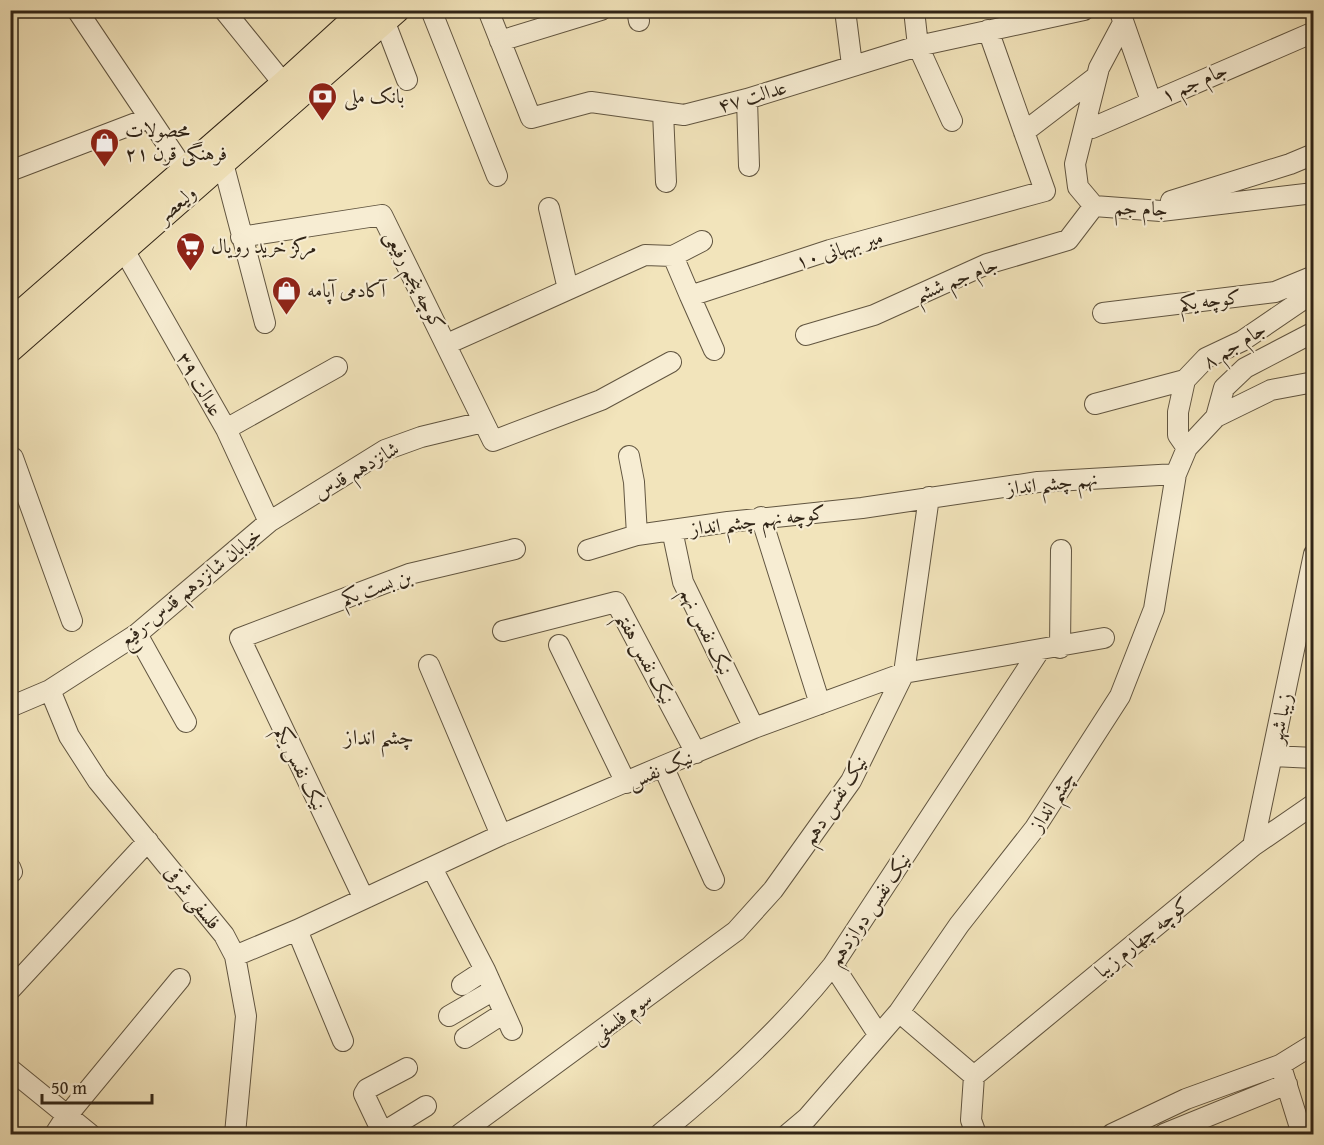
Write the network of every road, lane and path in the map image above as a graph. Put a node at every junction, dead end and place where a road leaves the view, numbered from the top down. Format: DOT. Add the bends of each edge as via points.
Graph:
graph roads {
  1 [pos="77,10"];
  2 [pos="224,10"];
  3 [pos="431,10"];
  4 [pos="488,10"];
  5 [pos="602,10"];
  6 [pos="845,10"];
  7 [pos="914,10"];
  8 [pos="1084,10"];
  9 [pos="382,14"];
  10 [pos="1121,17"];
  11 [pos="988,30"];
  12 [pos="1314,32"];
  13 [pos="500,41"];
  14 [pos="918,46"];
  15 [pos="852,65"];
  16 [pos="1096,77"];
  17 [pos="406,80"];
  18 [pos="290,92"];
  19 [pos="747,99"];
  20 [pos="1151,100"];
  21 [pos="663,112"];
  22 [pos="149,118"];
  23 [pos="952,121"];
  24 [pos="1092,128"];
  25 [pos="1024,132"];
  26 [pos="1314,154"];
  27 [pos="223,163"];
  28 [pos="749,166"];
  29 [pos="10,171"];
  30 [pos="185,171"];
  31 [pos="497,176"];
  32 [pos="666,182"];
  33 [pos="1314,193"];
  34 [pos="1094,206"];
  35 [pos="549,208"];
  36 [pos="1144,210"];
  37 [pos="242,237"];
  38 [pos="702,241"];
  39 [pos="124,250"];
  40 [pos="673,256"];
  41 [pos="1314,276"];
  42 [pos="568,289"];
  43 [pos="1314,292"];
  44 [pos="690,296"];
  45 [pos="1314,310"];
  46 [pos="1103,313"];
  47 [pos="1282,314"];
  48 [pos="10,323"];
  49 [pos="265,323"];
  50 [pos="1314,332"];
  51 [pos="806,335"];
  52 [pos="447,344"];
  53 [pos="10,349"];
  54 [pos="714,350"];
  55 [pos="671,362"];
  56 [pos="337,367"];
  57 [pos="1185,380"];
  58 [pos="1314,381"];
  59 [pos="1095,404"];
  60 [pos="1216,417"];
  61 [pos="483,422"];
  62 [pos="226,429"];
  63 [pos="1187,448"];
  64 [pos="629,456"];
  65 [pos="10,458"];
  66 [pos="1176,474"];
  67 [pos="929,497"];
  68 [pos="761,518"];
  69 [pos="269,522"];
  70 [pos="672,530"];
  71 [pos="637,535"];
  72 [pos="515,549"];
  73 [pos="588,550"];
  74 [pos="1061,550"];
  75 [pos="1314,554"];
  76 [pos="72,621"];
  77 [pos="503,631"];
  78 [pos="137,634"];
  79 [pos="240,638"];
  80 [pos="1104,638"];
  81 [pos="559,645"];
  82 [pos="1060,648"];
  83 [pos="1040,651"];
  84 [pos="429,665"];
  85 [pos="904,673"];
  86 [pos="50,690"];
  87 [pos="820,704"];
  88 [pos="10,707"];
  89 [pos="186,722"];
  90 [pos="748,738"];
  91 [pos="696,753"];
  92 [pos="1273,756"];
  93 [pos="1314,758"];
  94 [pos="663,766"];
  95 [pos="626,783"];
  96 [pos="1314,804"];
  97 [pos="501,835"];
  98 [pos="148,841"];
  99 [pos="1253,846"];
  100 [pos="432,868"];
  101 [pos="714,880"];
  102 [pos="773,890"];
  103 [pos="363,897"];
  104 [pos="297,930"];
  105 [pos="235,956"];
  106 [pos="833,965"];
  107 [pos="485,970"];
  108 [pos="180,979"];
  109 [pos="462,985"];
  110 [pos="10,990"];
  111 [pos="494,990"];
  112 [pos="899,1011"];
  113 [pos="449,1016"];
  114 [pos="879,1034"];
  115 [pos="465,1038"];
  116 [pos="343,1041"];
  117 [pos="1314,1044"];
  118 [pos="1280,1065"];
  119 [pos="407,1068"];
  120 [pos="10,1069"];
  121 [pos="974,1076"];
  122 [pos="1287,1084"];
  123 [pos="426,1106"];
  124 [pos="66,1117"];
  125 [pos="55,1134"];
  126 [pos="90,1134"];
  127 [pos="235,1134"];
  128 [pos="382,1134"];
  129 [pos="460,1134"];
  130 [pos="660,1134"];
  131 [pos="788,1134"];
  132 [pos="976,1134"];
  133 [pos="1112,1134"];
  134 [pos="1164,1134"];
  135 [pos="1302,1134"];
  1 -- 22 [label="street"];
  2 -- 18 [label="street"];
  3 -- 31 [label="street"];
  4 -- 13 [label="street, عدالت ۴۷"];
  5 -- 13 [label="street"];
  6 -- 15 [label="street"];
  7 -- 14 [label="street"];
  8 -- 11 [label="street, عدالت ۴۷"];
  9 -- 17 [label="street"];
  9 -- 18 [label="main road, ولیعصر"];
  10 -- 16 [label="street, جام جم"];
  10 -- 20 [label="street, ۱ جام جم"];
  11 -- 14 [label="street, عدالت ۴۷"];
  11 -- 25 [label="street"];
  12 -- 20 [label="street, ۱ جام جم"];
  13 -- 21 [label="street, عدالت ۴۷" via="531,118 591,102"];
  14 -- 15 [label="street, عدالت ۴۷"];
  14 -- 23 [label="street"];
  15 -- 19 [label="street, عدالت ۴۷"];
  16 -- 25 [label="street"];
  16 -- 34 [label="street, جام جم" via="1075,164 1078,187"];
  18 -- 27 [label="main road, ولیعصر"];
  18 -- 30 [label="main road, ولیعصر"];
  19 -- 21 [label="street, عدالت ۴۷" via="684,115"];
  19 -- 28 [label="street"];
  20 -- 24 [label="street"];
  21 -- 32 [label="street"];
  22 -- 29 [label="street"];
  22 -- 30 [label="street"];
  25 -- 44 [label="street, ۱۰ میر بهبهانی" via="1045,191 830,250"];
  26 -- 36 [label="street"];
  27 -- 37 [label="street"];
  27 -- 39 [label="main road, ولیعصر"];
  30 -- 48 [label="main road, ولیعصر"];
  33 -- 36 [label="street, جام جم"];
  34 -- 36 [label="street, جام جم"];
  34 -- 51 [label="street, جام جم ششم" via="1068,240 987,264 874,315"];
  35 -- 42 [label="street"];
  37 -- 49 [label="street"];
  37 -- 52 [label="street, کوچه پنجم رفیعی" via="382,215"];
  38 -- 40 [label="street"];
  39 -- 53 [label="main road, ولیعصر"];
  39 -- 62 [label="street, عدالت ۳۹"];
  40 -- 42 [label="street" via="645,255"];
  40 -- 44 [label="street"];
  41 -- 46 [label="street, کوچه یکم" via="1275,292"];
  42 -- 52 [label="street"];
  43 -- 47 [label="street, ۸ جام جم"];
  44 -- 54 [label="street"];
  45 -- 47 [label="street"];
  47 -- 57 [label="street, ۸ جام جم" via="1206,358"];
  50 -- 60 [label="street" via="1245,368 1224,388"];
  52 -- 61 [label="street, کوچه پنجم رفیعی"];
  55 -- 61 [label="street, کوچه پنجم رفیعی" via="601,400 492,441"];
  56 -- 62 [label="street"];
  57 -- 59 [label="street"];
  57 -- 63 [label="street, ۸ جام جم" via="1178,435"];
  58 -- 60 [label="street" via="1271,390"];
  60 -- 63 [label="street, چشم انداز"];
  61 -- 69 [label="street, شانزدهم قدس" via="421,436 385,450"];
  62 -- 69 [label="street, عدالت ۳۹"];
  63 -- 66 [label="street, چشم انداز"];
  64 -- 71 [label="street"];
  65 -- 76 [label="street"];
  66 -- 67 [label="street, نهم چشم انداز" via="1038,482"];
  66 -- 112 [label="street, چشم انداز" via="1154,609 1120,696 1035,828 959,925"];
  67 -- 68 [label="street, کوچه نهم چشم انداز"];
  67 -- 85 [label="street, نیک نفس دهم"];
  68 -- 70 [label="street, کوچه نهم چشم انداز"];
  68 -- 87 [label="street"];
  69 -- 78 [label="street, خیابان شانزدهم قدس-رفیع"];
  70 -- 71 [label="street, کوچه نهم چشم انداز"];
  70 -- 90 [label="street, نیک نفس نهم" via="683,582"];
  71 -- 73 [label="street, کوچه نهم چشم انداز"];
  72 -- 79 [label="street, بن بست یکم" via="409,574"];
  74 -- 82 [label="street"];
  75 -- 92 [label="street, زیبا شهر"];
  77 -- 91 [label="street, نیک نفس هفتم" via="616,602"];
  78 -- 86 [label="street, خیابان شانزدهم قدس-رفیع"];
  78 -- 89 [label="street"];
  79 -- 103 [label="street, نیک نفس یکم"];
  80 -- 82 [label="street, نیک نفس"];
  81 -- 95 [label="street"];
  82 -- 83 [label="street, نیک نفس"];
  83 -- 85 [label="street, نیک نفس"];
  83 -- 106 [label="street, نیک نفس دوازدهم"];
  84 -- 97 [label="street"];
  85 -- 87 [label="street, نیک نفس"];
  85 -- 102 [label="street, نیک نفس دهم" via="851,781"];
  86 -- 88 [label="street, خیابان شانزدهم قدس-رفیع"];
  86 -- 98 [label="street, فلسفی شرقی" via="69,736 98,781"];
  87 -- 90 [label="street, نیک نفس"];
  90 -- 91 [label="street, نیک نفس"];
  91 -- 94 [label="street, نیک نفس"];
  92 -- 93 [label="street"];
  92 -- 99 [label="street, زیبا شهر"];
  94 -- 95 [label="street, نیک نفس"];
  94 -- 101 [label="street"];
  95 -- 97 [label="street, نیک نفس"];
  96 -- 99 [label="street, کوچه چهارم زیبا"];
  97 -- 100 [label="street, نیک نفس"];
  98 -- 105 [label="street, فلسفی شرقی" via="224,934"];
  98 -- 110 [label="street"];
  99 -- 121 [label="street, کوچه چهارم زیبا"];
  100 -- 103 [label="street, نیک نفس"];
  100 -- 107 [label="street"];
  102 -- 129 [label="street, سوم فلسفی" via="736,931"];
  103 -- 104 [label="street, نیک نفس"];
  104 -- 105 [label="street, نیک نفس"];
  104 -- 116 [label="street"];
  105 -- 127 [label="street, فلسفی شرقی" via="246,1016"];
  106 -- 114 [label="street"];
  106 -- 130 [label="street, نیک نفس دوازدهم" via="800,1006 721,1085"];
  107 -- 109 [label="street"];
  107 -- 111 [label="street"];
  108 -- 124 [label="street"];
  111 -- 113 [label="street"];
  111 -- 115 [label="street" via="508,1021"];
  112 -- 114 [label="street, چشم انداز"];
  112 -- 121 [label="street"];
  114 -- 131 [label="street, چشم انداز" via="807,1118"];
  117 -- 118 [label="street"];
  118 -- 122 [label="street"];
  118 -- 133 [label="street" via="1185,1099"];
  119 -- 128 [label="street" via="364,1094"];
  120 -- 124 [label="street"];
  121 -- 132 [label="street" via="971,1120"];
  122 -- 134 [label="street"];
  122 -- 135 [label="street"];
  123 -- 128 [label="street"];
  124 -- 125 [label="street"];
  124 -- 126 [label="street"];
}
